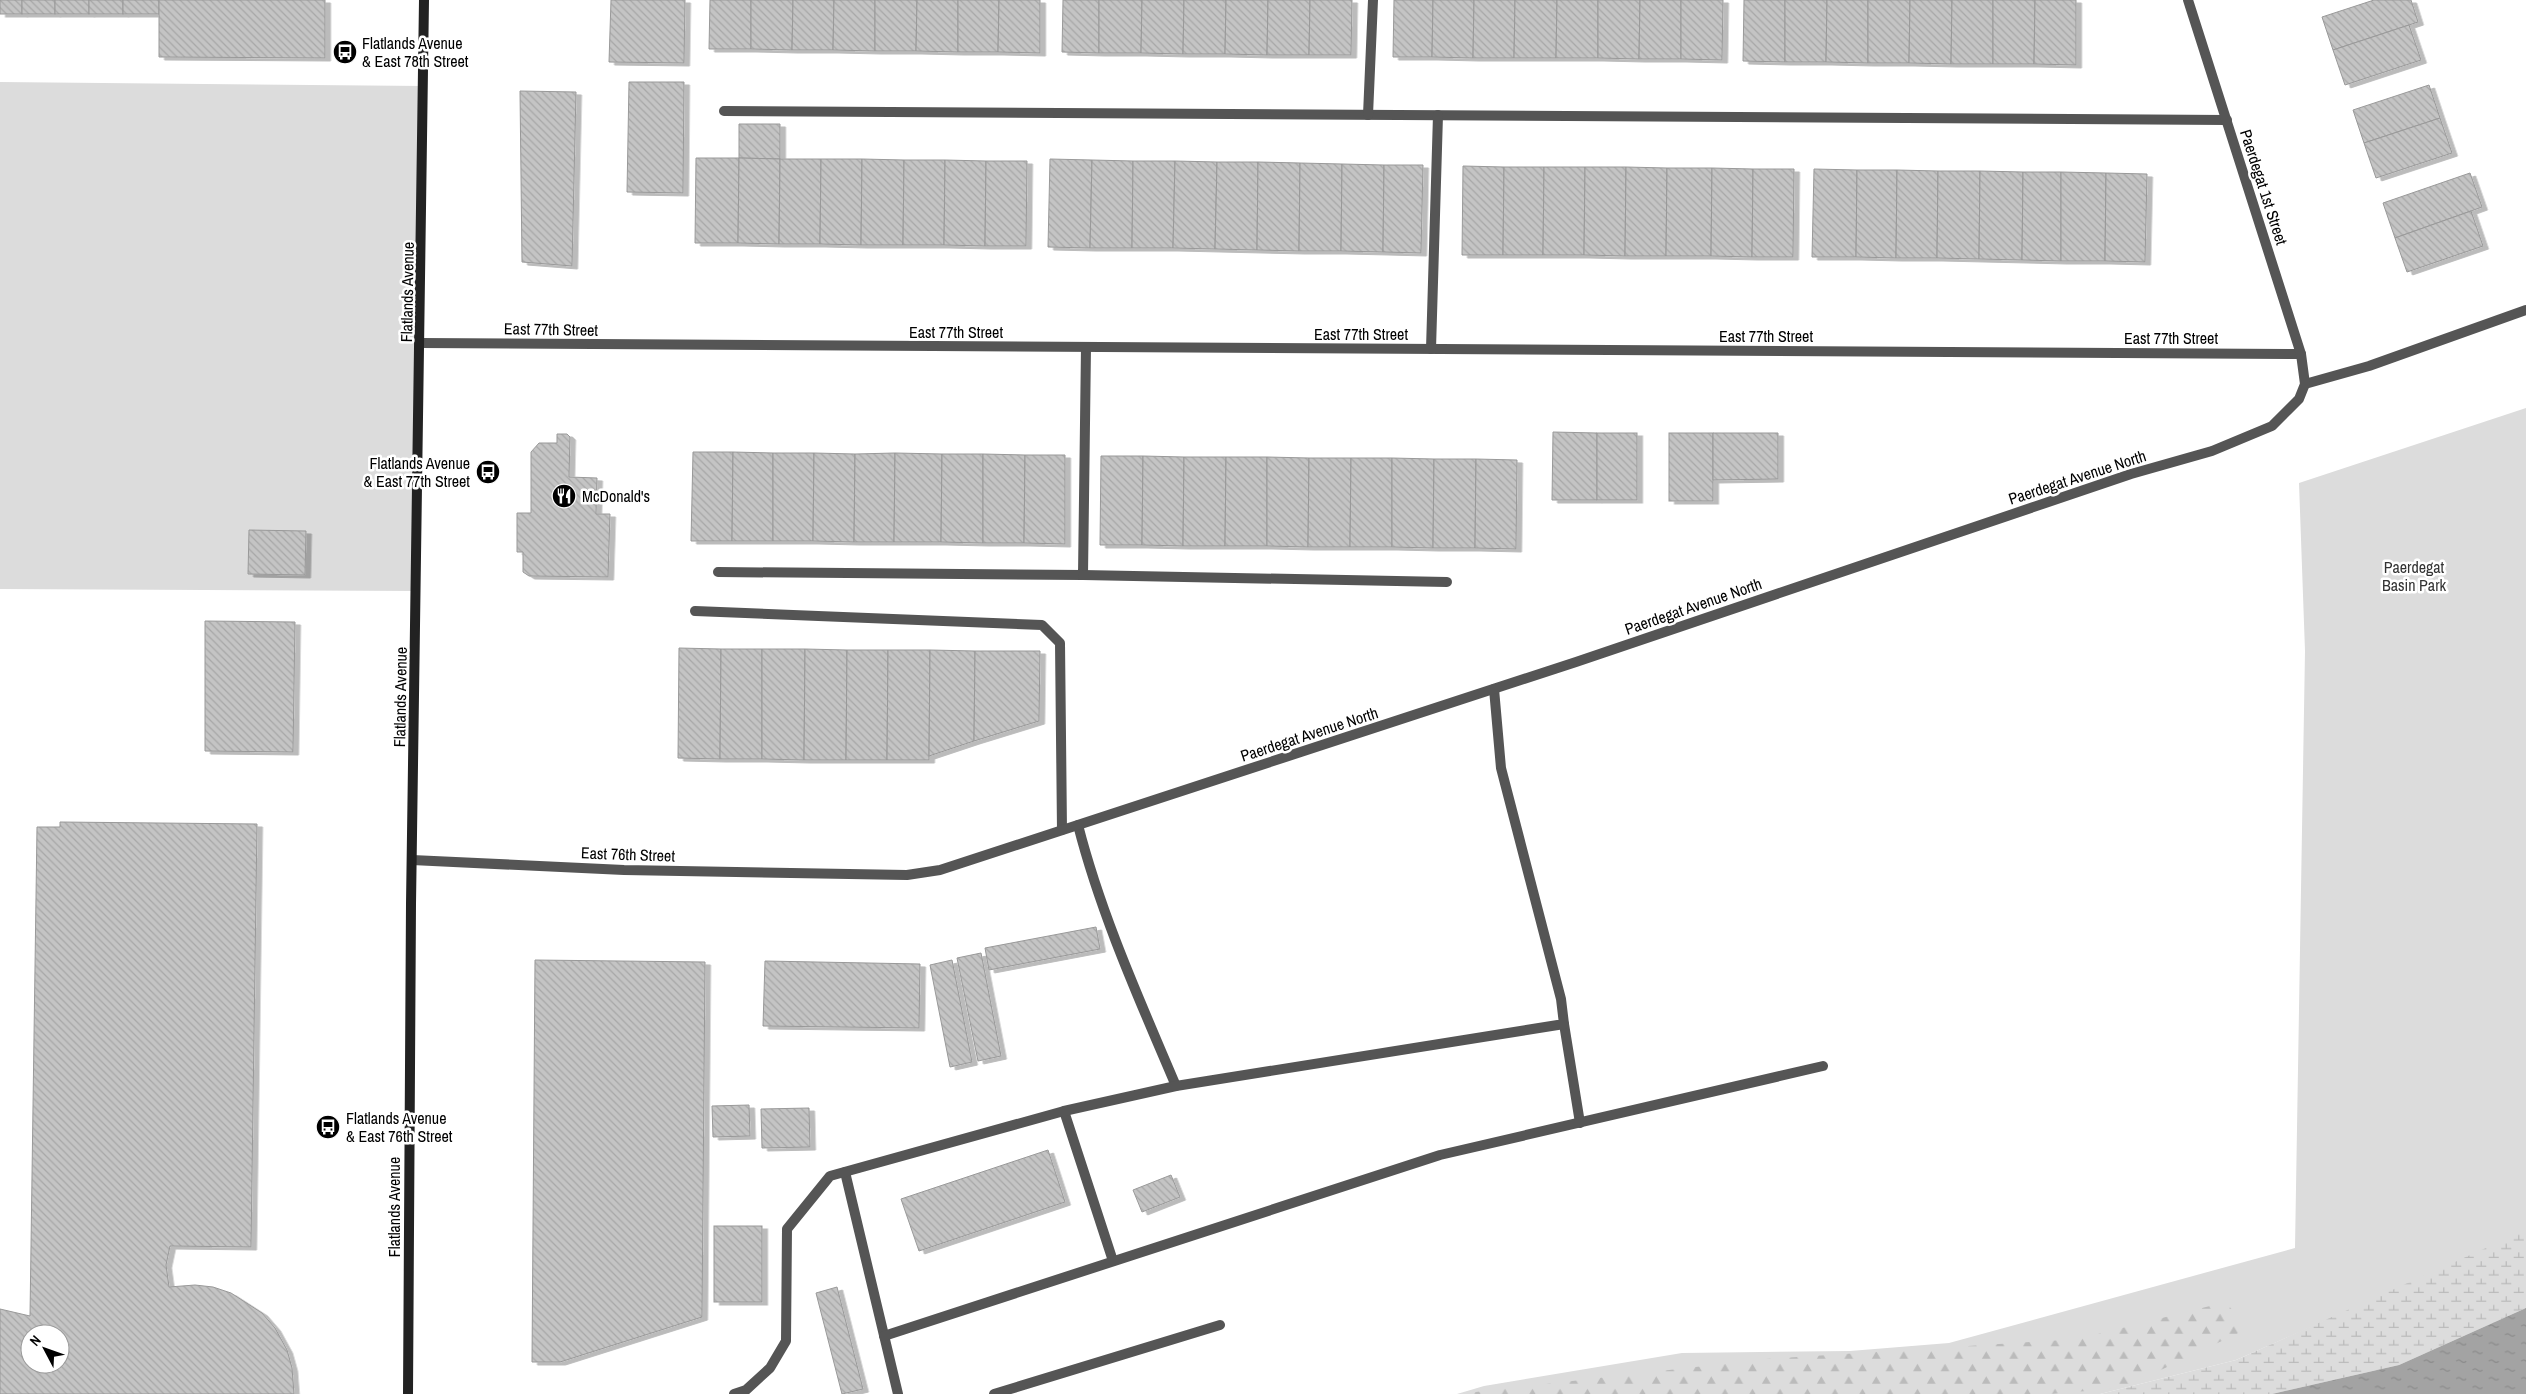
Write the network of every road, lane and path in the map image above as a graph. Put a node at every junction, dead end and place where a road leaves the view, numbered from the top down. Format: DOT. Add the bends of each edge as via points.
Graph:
graph roads {
  1 [pos="424,0"];
  2 [pos="1373,0"];
  3 [pos="2188,0"];
  4 [pos="724,111"];
  5 [pos="1368,115"];
  6 [pos="1438,115"];
  7 [pos="2227,120"];
  8 [pos="2526,310"];
  9 [pos="421,343"];
  10 [pos="1086,347"];
  11 [pos="1431,349"];
  12 [pos="2301,354"];
  13 [pos="2305,384"];
  14 [pos="718,572"];
  15 [pos="1083,575"];
  16 [pos="1446,582"];
  17 [pos="696,611"];
  18 [pos="1494,689"];
  19 [pos="1078,825"];
  20 [pos="1062,830"];
  21 [pos="412,860"];
  22 [pos="844,874"];
  23 [pos="1564,1024"];
  24 [pos="1823,1066"];
  25 [pos="1176,1086"];
  26 [pos="1064,1111"];
  27 [pos="1580,1123"];
  28 [pos="845,1172"];
  29 [pos="1113,1261"];
  30 [pos="1220,1325"];
  31 [pos="884,1336"];
  32 [pos="408,1394"];
  33 [pos="734,1394"];
  34 [pos="898,1394"];
  35 [pos="994,1394"];
  1 -- 9 [label="main road, Flatlands Avenue"];
  2 -- 5 [label="street"];
  3 -- 7 [label="street, Paerdegat 1st Street"];
  4 -- 5 [label="street"];
  5 -- 6 [label="street"];
  6 -- 7 [label="street"];
  6 -- 11 [label="street"];
  7 -- 12 [label="street, Paerdegat 1st Street"];
  8 -- 13 [label="street" via="2369,366"];
  9 -- 10 [label="street, East 77th Street"];
  9 -- 21 [label="main road, Flatlands Avenue"];
  10 -- 11 [label="street, East 77th Street"];
  10 -- 15 [label="street"];
  11 -- 12 [label="street, East 77th Street"];
  12 -- 13 [label="street, Paerdegat 1st Street"];
  13 -- 18 [label="street, Paerdegat Avenue North" via="2299,399 2272,426 2212,451 2131,474"];
  14 -- 15 [label="street"];
  15 -- 16 [label="street"];
  17 -- 20 [label="street" via="1042,625 1060,643"];
  18 -- 19 [label="street, Paerdegat Avenue North"];
  18 -- 23 [label="street" via="1500,768 1561,999"];
  19 -- 20 [label="street, Paerdegat Avenue North"];
  19 -- 25 [label="street" via="1086,858 1132,981"];
  20 -- 22 [label="street, Paerdegat Avenue North" via="940,870 907,875"];
  21 -- 22 [label="street, East 76th Street" via="624,870"];
  21 -- 32 [label="main road, Flatlands Avenue"];
  23 -- 25 [label="street"];
  23 -- 27 [label="street"];
  24 -- 27 [label="street"];
  25 -- 26 [label="street"];
  26 -- 28 [label="street"];
  26 -- 29 [label="street"];
  27 -- 29 [label="street" via="1440,1156"];
  28 -- 31 [label="street"];
  28 -- 33 [label="street" via="830,1176 787,1230 786,1341 770,1368 746,1390"];
  29 -- 31 [label="street"];
  30 -- 35 [label="street"];
  31 -- 34 [label="street"];
}
